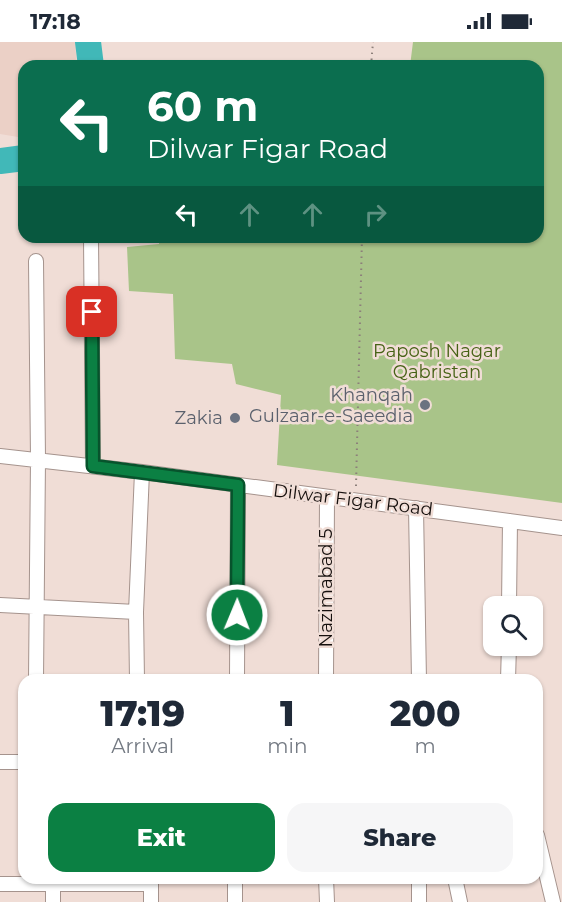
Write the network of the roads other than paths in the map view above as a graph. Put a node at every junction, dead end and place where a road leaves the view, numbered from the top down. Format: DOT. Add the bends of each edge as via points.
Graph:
graph roads {
  1 [pos="92,243"];
  2 [pos="36,261"];
  3 [pos="0,456"];
  4 [pos="38,459"];
  5 [pos="93,466"];
  6 [pos="142,472"];
  7 [pos="238,485"];
  8 [pos="327,497"];
  9 [pos="416,508"];
  10 [pos="510,521"];
  11 [pos="562,528"];
  12 [pos="509,596"];
  13 [pos="0,605"];
  14 [pos="36,607"];
  15 [pos="136,612"];
  16 [pos="509,656"];
  17 [pos="36,674"];
  18 [pos="137,674"];
  19 [pos="237,674"];
  20 [pos="326,674"];
  21 [pos="419,674"];
  22 [pos="508,674"];
  23 [pos="0,762"];
  24 [pos="18,762"];
  25 [pos="543,861"];
  26 [pos="18,883"];
  27 [pos="0,884"];
  28 [pos="53,884"];
  29 [pos="151,884"];
  30 [pos="235,884"];
  31 [pos="326,884"];
  32 [pos="419,884"];
  33 [pos="456,884"];
  34 [pos="53,902"];
  35 [pos="151,902"];
  36 [pos="235,902"];
  37 [pos="327,902"];
  38 [pos="419,902"];
  39 [pos="460,902"];
  40 [pos="553,902"];
  1 -- 5 [label="street"];
  2 -- 4 [label="street"];
  3 -- 4 [label="street, Dilwar Figar Road"];
  4 -- 5 [label="street, Dilwar Figar Road"];
  4 -- 14 [label="street"];
  5 -- 6 [label="street, Dilwar Figar Road"];
  6 -- 7 [label="street, Dilwar Figar Road"];
  6 -- 15 [label="street"];
  7 -- 8 [label="street, Dilwar Figar Road"];
  7 -- 19 [label="street"];
  8 -- 9 [label="street, Dilwar Figar Road"];
  8 -- 20 [label="street, Nazimabad 5"];
  9 -- 10 [label="street, Dilwar Figar Road"];
  9 -- 21 [label="street"];
  10 -- 11 [label="street, Dilwar Figar Road"];
  10 -- 12 [label="street"];
  13 -- 14 [label="street"];
  14 -- 15 [label="street"];
  14 -- 17 [label="street"];
  15 -- 18 [label="street"];
  16 -- 22 [label="street"];
  23 -- 24 [label="street"];
  25 -- 40 [label="street"];
  26 -- 27 [label="street"];
  28 -- 34 [label="street"];
  29 -- 35 [label="street"];
  30 -- 36 [label="street"];
  31 -- 37 [label="street"];
  32 -- 38 [label="street"];
  33 -- 39 [label="street"];
}
